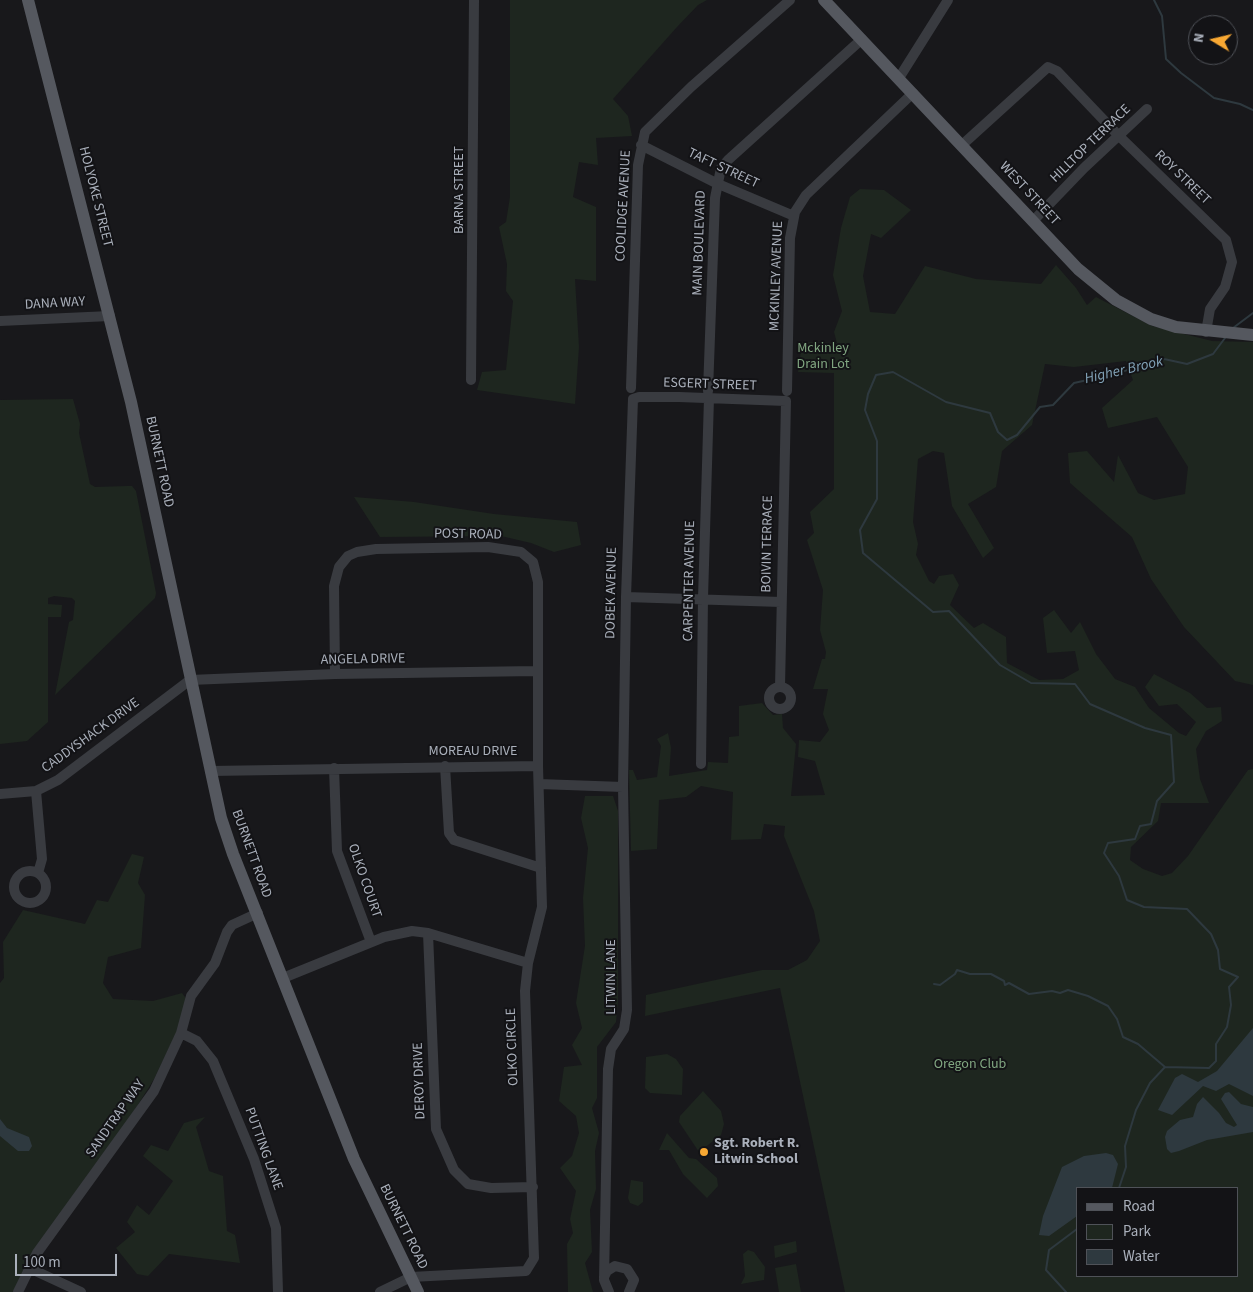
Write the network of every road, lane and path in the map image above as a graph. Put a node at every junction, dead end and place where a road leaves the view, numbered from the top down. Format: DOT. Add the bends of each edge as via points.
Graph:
graph roads {
  1 [pos="28,0"];
  2 [pos="474,0"];
  3 [pos="790,0"];
  4 [pos="824,0"];
  5 [pos="948,0"];
  6 [pos="862,39"];
  7 [pos="899,78"];
  8 [pos="913,93"];
  9 [pos="1148,108"];
  10 [pos="1118,135"];
  11 [pos="641,145"];
  12 [pos="962,145"];
  13 [pos="716,183"];
  14 [pos="794,216"];
  15 [pos="1033,221"];
  16 [pos="110,316"];
  17 [pos="0,320"];
  18 [pos="1206,332"];
  19 [pos="1253,335"];
  20 [pos="471,380"];
  21 [pos="631,388"];
  22 [pos="787,390"];
  23 [pos="708,394"];
  24 [pos="633,399"];
  25 [pos="786,401"];
  26 [pos="131,402"];
  27 [pos="626,597"];
  28 [pos="703,600"];
  29 [pos="781,602"];
  30 [pos="536,671"];
  31 [pos="335,674"];
  32 [pos="190,680"];
  33 [pos="780,687"];
  34 [pos="701,764"];
  35 [pos="445,766"];
  36 [pos="538,766"];
  37 [pos="334,768"];
  38 [pos="210,772"];
  39 [pos="539,784"];
  40 [pos="623,787"];
  41 [pos="36,791"];
  42 [pos="0,794"];
  43 [pos="540,868"];
  44 [pos="38,873"];
  45 [pos="258,913"];
  46 [pos="428,933"];
  47 [pos="371,942"];
  48 [pos="528,963"];
  49 [pos="283,978"];
  50 [pos="181,1033"];
  51 [pos="533,1188"];
  52 [pos="29,1268"];
  53 [pos="411,1277"];
  54 [pos="604,1277"];
  55 [pos="18,1292"];
  56 [pos="81,1292"];
  57 [pos="278,1292"];
  58 [pos="380,1292"];
  59 [pos="418,1292"];
  60 [pos="609,1292"];
  61 [pos="629,1292"];
  1 -- 16 [label="main road, HOLYOKE STREET"];
  2 -- 20 [label="street, BARNA STREET"];
  3 -- 11 [label="street, COOLIDGE AVENUE" via="649,126"];
  4 -- 6 [label="main road, WEST STREET"];
  5 -- 7 [label="street"];
  6 -- 7 [label="main road, WEST STREET"];
  6 -- 13 [label="street, MAIN BOULEVARD" via="728,160 721,168"];
  7 -- 8 [label="main road, WEST STREET"];
  8 -- 12 [label="main road, WEST STREET"];
  8 -- 14 [label="street, MCKINLEY AVENUE" via="806,195"];
  9 -- 10 [label="street, HILLTOP TERRACE"];
  10 -- 12 [label="street, ROY STREET" via="1057,71 1048,67"];
  10 -- 15 [label="street, HILLTOP TERRACE"];
  10 -- 18 [label="street, ROY STREET" via="1226,240 1232,262 1225,287 1210,309"];
  11 -- 13 [label="street, TAFT STREET"];
  11 -- 21 [label="street, COOLIDGE AVENUE"];
  12 -- 15 [label="main road, WEST STREET"];
  13 -- 14 [label="street, TAFT STREET"];
  13 -- 23 [label="street, MAIN BOULEVARD"];
  14 -- 22 [label="street, MCKINLEY AVENUE" via="790,238"];
  15 -- 18 [label="main road, WEST STREET" via="1078,269 1116,300 1167,324"];
  16 -- 17 [label="street, DANA WAY"];
  16 -- 26 [label="main road, HOLYOKE STREET"];
  18 -- 19 [label="main road, WEST STREET"];
  23 -- 24 [label="street, ESGERT STREET"];
  23 -- 25 [label="street, ESGERT STREET"];
  23 -- 28 [label="street, CARPENTER AVENUE"];
  24 -- 27 [label="street, DOBEK AVENUE" via="630,412"];
  25 -- 29 [label="street, BOIVIN TERRACE"];
  26 -- 32 [label="main road, BURNETT ROAD"];
  27 -- 28 [label="street"];
  27 -- 40 [label="street, DOBEK AVENUE"];
  28 -- 29 [label="street"];
  28 -- 34 [label="street, CARPENTER AVENUE"];
  29 -- 33 [label="street, BOIVIN TERRACE"];
  30 -- 31 [label="street, ANGELA DRIVE"];
  30 -- 31 [label="street, POST ROAD" via="538,582 533,562 516,551 474,547 363,550 344,560 337,571 334,586"];
  30 -- 36 [label="street, POST ROAD"];
  31 -- 32 [label="street, ANGELA DRIVE"];
  32 -- 38 [label="main road, BURNETT ROAD"];
  32 -- 41 [label="street, CADDYSHACK DRIVE" via="58,780"];
  35 -- 36 [label="street, MOREAU DRIVE"];
  35 -- 37 [label="street, MOREAU DRIVE"];
  35 -- 43 [label="street" via="449,833 454,840"];
  36 -- 39 [label="street"];
  37 -- 38 [label="street, MOREAU DRIVE"];
  37 -- 47 [label="street, OLKO COURT" via="337,851"];
  38 -- 45 [label="main road, BURNETT ROAD" via="228,842"];
  39 -- 40 [label="street"];
  39 -- 43 [label="street"];
  40 -- 54 [label="street, LITWIN LANE" via="627,1010 624,1029 611,1049 608,1069"];
  41 -- 42 [label="street, CADDYSHACK DRIVE"];
  41 -- 44 [label="street" via="42,859"];
  43 -- 48 [label="street" via="542,907"];
  45 -- 49 [label="main road, BURNETT ROAD"];
  45 -- 50 [label="street, SANDTRAP WAY" via="232,925 227,932 215,964 191,996"];
  46 -- 47 [label="street" via="412,930"];
  46 -- 48 [label="street"];
  46 -- 51 [label="street, DEROY DRIVE" via="436,1130 454,1170 468,1184 491,1188"];
  47 -- 49 [label="street"];
  48 -- 51 [label="street, OLKO CIRCLE" via="525,991"];
  49 -- 53 [label="main road, BURNETT ROAD" via="354,1159"];
  50 -- 52 [label="street, SANDTRAP WAY" via="154,1091"];
  50 -- 57 [label="street, PUTTING LANE" via="197,1041 214,1061 254,1159 276,1228"];
  51 -- 53 [label="street, OLKO CIRCLE" via="534,1258 526,1271"];
  52 -- 55 [label="street, SANDTRAP WAY"];
  52 -- 56 [label="street"];
  53 -- 58 [label="street"];
  53 -- 59 [label="main road, BURNETT ROAD"];
  54 -- 60 [label="street, LITWIN LANE" via="604,1285"];
  54 -- 61 [label="street" via="615,1266 628,1268 634,1280"];
}
